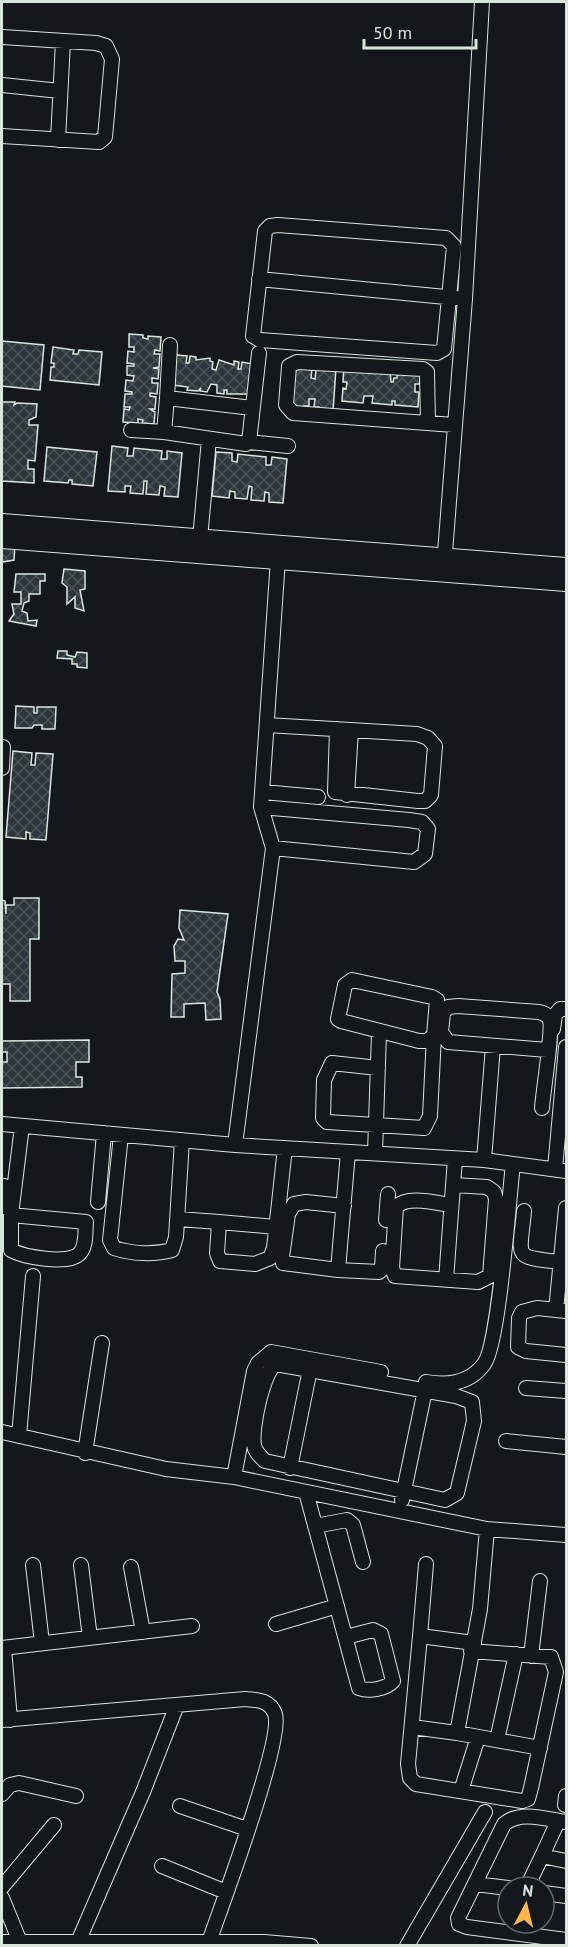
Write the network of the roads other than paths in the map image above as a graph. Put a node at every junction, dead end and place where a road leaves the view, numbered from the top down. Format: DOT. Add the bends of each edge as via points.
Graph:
graph roads {
  1 [pos="482,2"];
  2 [pos="2,37"];
  3 [pos="63,41"];
  4 [pos="2,85"];
  5 [pos="60,91"];
  6 [pos="2,136"];
  7 [pos="58,140"];
  8 [pos="259,279"];
  9 [pos="448,297"];
  10 [pos="465,298"];
  11 [pos="170,345"];
  12 [pos="259,353"];
  13 [pos="166,398"];
  14 [pos="252,408"];
  15 [pos="428,423"];
  16 [pos="454,425"];
  17 [pos="131,430"];
  18 [pos="164,432"];
  19 [pos="209,439"];
  20 [pos="249,442"];
  21 [pos="288,446"];
  22 [pos="2,524"];
  23 [pos="2,538"];
  24 [pos="200,539"];
  25 [pos="278,559"];
  26 [pos="444,565"];
  27 [pos="567,567"];
  28 [pos="567,581"];
  29 [pos="267,725"];
  30 [pos="337,729"];
  31 [pos="351,730"];
  32 [pos="3,747"];
  33 [pos="2,768"];
  34 [pos="262,792"];
  35 [pos="347,795"];
  36 [pos="318,798"];
  37 [pos="261,807"];
  38 [pos="273,848"];
  39 [pos="567,1009"];
  40 [pos="379,1033"];
  41 [pos="434,1035"];
  42 [pos="493,1046"];
  43 [pos="566,1047"];
  44 [pos="547,1050"];
  45 [pos="378,1068"];
  46 [pos="542,1108"];
  47 [pos="2,1124"];
  48 [pos="22,1126"];
  49 [pos="376,1127"];
  50 [pos="104,1133"];
  51 [pos="122,1135"];
  52 [pos="182,1140"];
  53 [pos="562,1140"];
  54 [pos="235,1146"];
  55 [pos="285,1148"];
  56 [pos="348,1152"];
  57 [pos="375,1153"];
  58 [pos="455,1159"];
  59 [pos="484,1160"];
  60 [pos="513,1164"];
  61 [pos="561,1170"];
  62 [pos="453,1185"];
  63 [pos="4,1186"];
  64 [pos="387,1194"];
  65 [pos="98,1202"];
  66 [pos="451,1205"];
  67 [pos="344,1206"];
  68 [pos="567,1208"];
  69 [pos="524,1210"];
  70 [pos="6,1211"];
  71 [pos="178,1219"];
  72 [pos="86,1222"];
  73 [pos="219,1222"];
  74 [pos="104,1223"];
  75 [pos="276,1227"];
  76 [pos="561,1262"];
  77 [pos="338,1270"];
  78 [pos="33,1276"];
  79 [pos="446,1280"];
  80 [pos="561,1310"];
  81 [pos="102,1343"];
  82 [pos="567,1355"];
  83 [pos="310,1369"];
  84 [pos="526,1388"];
  85 [pos="425,1390"];
  86 [pos="567,1391"];
  87 [pos="2,1432"];
  88 [pos="19,1436"];
  89 [pos="506,1441"];
  90 [pos="567,1447"];
  91 [pos="85,1453"];
  92 [pos="290,1468"];
  93 [pos="234,1477"];
  94 [pos="404,1491"];
  95 [pos="306,1492"];
  96 [pos="400,1510"];
  97 [pos="315,1526"];
  98 [pos="487,1529"];
  99 [pos="567,1535"];
  100 [pos="363,1562"];
  101 [pos="426,1564"];
  102 [pos="33,1565"];
  103 [pos="81,1565"];
  104 [pos="131,1567"];
  105 [pos="540,1581"];
  106 [pos="337,1606"];
  107 [pos="276,1624"];
  108 [pos="192,1626"];
  109 [pos="143,1632"];
  110 [pos="420,1636"];
  111 [pos="346,1637"];
  112 [pos="90,1638"];
  113 [pos="42,1643"];
  114 [pos="473,1647"];
  115 [pos="3,1648"];
  116 [pos="516,1654"];
  117 [pos="531,1656"];
  118 [pos="177,1705"];
  119 [pos="6,1720"];
  120 [pos="412,1727"];
  121 [pos="457,1733"];
  122 [pos="478,1737"];
  123 [pos="497,1740"];
  124 [pos="540,1748"];
  125 [pos="461,1791"];
  126 [pos="2,1794"];
  127 [pos="76,1796"];
  128 [pos="180,1806"];
  129 [pos="485,1812"];
  130 [pos="562,1821"];
  131 [pos="54,1825"];
  132 [pos="247,1829"];
  133 [pos="542,1856"];
  134 [pos="567,1861"];
  135 [pos="162,1866"];
  136 [pos="533,1875"];
  137 [pos="475,1884"];
  138 [pos="2,1887"];
  139 [pos="496,1887"];
  140 [pos="226,1892"];
  141 [pos="2,1898"];
  142 [pos="567,1935"];
  143 [pos="566,1940"];
  144 [pos="2,1942"];
  145 [pos="21,1942"];
  146 [pos="78,1942"];
  147 [pos="218,1943"];
  148 [pos="157,1944"];
  149 [pos="311,1946"];
  150 [pos="407,1946"];
  151 [pos="565,1946"];
  1 -- 10 [label="street"];
  2 -- 3 [label="street"];
  3 -- 5 [label="street"];
  3 -- 7 [label="street" via="106,46 112,59 105,137 93,143"];
  4 -- 5 [label="street"];
  5 -- 7 [label="street"];
  6 -- 7 [label="street"];
  8 -- 9 [label="street"];
  8 -- 9 [label="street" via="265,231 270,226 446,238 454,246"];
  8 -- 9 [label="street" via="252,330 260,340 437,353 444,349"];
  9 -- 10 [label="street"];
  10 -- 16 [label="street"];
  11 -- 13 [label="street"];
  12 -- 14 [label="street"];
  13 -- 14 [label="street"];
  13 -- 18 [label="street"];
  14 -- 20 [label="street"];
  15 -- 15 [label="street" via="293,413 286,405 289,366 297,362 423,369 429,383"];
  15 -- 16 [label="street"];
  16 -- 26 [label="street"];
  17 -- 18 [label="street"];
  18 -- 19 [label="street"];
  19 -- 20 [label="street"];
  19 -- 24 [label="street"];
  20 -- 21 [label="street"];
  22 -- 24 [label="street"];
  23 -- 25 [label="street"];
  24 -- 26 [label="street"];
  25 -- 26 [label="street"];
  25 -- 29 [label="street"];
  26 -- 27 [label="street"];
  26 -- 28 [label="street"];
  29 -- 30 [label="street"];
  29 -- 34 [label="street"];
  30 -- 31 [label="street"];
  30 -- 35 [label="street" via="335,792"];
  31 -- 35 [label="street"];
  31 -- 35 [label="street" via="417,734 435,746 431,795 425,801"];
  32 -- 33 [label="street"];
  34 -- 36 [label="street"];
  34 -- 37 [label="street"];
  37 -- 38 [label="street"];
  37 -- 38 [label="street" via="409,820 422,822 428,829 425,854 414,862"];
  38 -- 54 [label="street"];
  39 -- 43 [label="street" via="555,1014 552,1035 558,1046"];
  40 -- 41 [label="street" via="419,1041"];
  40 -- 41 [label="street" via="338,1019 345,985 352,980 437,1000"];
  40 -- 45 [label="street"];
  41 -- 49 [label="street" via="428,1124 424,1128"];
  42 -- 44 [label="street"];
  42 -- 44 [label="street" via="448,1042 441,1032 443,1013 448,1007 458,1006 539,1011 550,1020"];
  42 -- 59 [label="street"];
  43 -- 53 [label="street"];
  44 -- 46 [label="street"];
  45 -- 49 [label="street"];
  45 -- 49 [label="street" via="332,1063 324,1080 322,1110 327,1122"];
  47 -- 48 [label="street"];
  48 -- 50 [label="street"];
  48 -- 70 [label="street"];
  49 -- 57 [label="street"];
  50 -- 51 [label="street"];
  50 -- 65 [label="street"];
  51 -- 52 [label="street"];
  51 -- 71 [label="street" via="110,1240 114,1248 159,1254 172,1250"];
  52 -- 54 [label="street"];
  52 -- 71 [label="street"];
  53 -- 61 [label="street"];
  54 -- 55 [label="street"];
  55 -- 56 [label="street"];
  55 -- 75 [label="street"];
  56 -- 57 [label="street"];
  56 -- 67 [label="street"];
  57 -- 58 [label="street"];
  58 -- 59 [label="street"];
  58 -- 62 [label="street"];
  59 -- 60 [label="street"];
  60 -- 61 [label="street"];
  60 -- 93 [label="street" via="500,1292 486,1363 470,1377 439,1384 271,1353 254,1371"];
  62 -- 66 [label="street"];
  62 -- 79 [label="street" via="487,1187 494,1192 492,1268 484,1280"];
  63 -- 70 [label="street"];
  64 -- 77 [label="street" via="382,1269 373,1273"];
  66 -- 79 [label="street"];
  66 -- 79 [label="street" via="409,1201 396,1207 392,1268 395,1275"];
  67 -- 77 [label="street"];
  67 -- 77 [label="street" via="294,1204 288,1214 282,1257 284,1263 293,1266"];
  68 -- 76 [label="street"];
  69 -- 76 [label="street" via="522,1256"];
  70 -- 72 [label="street"];
  70 -- 72 [label="street" via="11,1250 21,1256 69,1260 79,1255 84,1248"];
  71 -- 73 [label="street"];
  72 -- 74 [label="street"];
  73 -- 75 [label="street"];
  73 -- 75 [label="street" via="220,1261 255,1264 270,1258"];
  76 -- 80 [label="street"];
  78 -- 88 [label="street"];
  80 -- 82 [label="street" via="537,1308 522,1312 516,1342 526,1351"];
  81 -- 91 [label="street"];
  83 -- 85 [label="street"];
  83 -- 92 [label="street"];
  83 -- 92 [label="street" via="286,1364 270,1367 254,1429 257,1454 272,1464"];
  84 -- 86 [label="street"];
  85 -- 94 [label="street"];
  85 -- 94 [label="street" via="471,1402 471,1432 453,1498"];
  87 -- 88 [label="street"];
  88 -- 91 [label="street"];
  89 -- 90 [label="street"];
  91 -- 93 [label="street"];
  92 -- 94 [label="street"];
  93 -- 95 [label="street"];
  94 -- 96 [label="street"];
  95 -- 96 [label="street"];
  95 -- 97 [label="street"];
  96 -- 98 [label="street"];
  97 -- 100 [label="street" via="346,1520 353,1526"];
  97 -- 106 [label="street"];
  98 -- 99 [label="street"];
  98 -- 114 [label="street"];
  101 -- 110 [label="street"];
  102 -- 113 [label="street"];
  103 -- 112 [label="street"];
  104 -- 109 [label="street"];
  105 -- 117 [label="street"];
  106 -- 107 [label="street"];
  106 -- 111 [label="street"];
  108 -- 109 [label="street"];
  109 -- 112 [label="street"];
  110 -- 114 [label="street"];
  110 -- 120 [label="street"];
  111 -- 111 [label="street" via="373,1630 381,1634 393,1681 389,1686 359,1688"];
  112 -- 113 [label="street"];
  113 -- 115 [label="street"];
  114 -- 116 [label="street"];
  114 -- 121 [label="street"];
  115 -- 119 [label="street"];
  116 -- 117 [label="street"];
  116 -- 123 [label="street"];
  117 -- 124 [label="street" via="551,1657 556,1672"];
  118 -- 119 [label="street"];
  118 -- 132 [label="street" via="245,1699 271,1706 276,1715 276,1730"];
  118 -- 146 [label="street"];
  120 -- 121 [label="street"];
  120 -- 125 [label="street" via="410,1778 416,1784"];
  121 -- 122 [label="street"];
  122 -- 123 [label="street"];
  122 -- 125 [label="street"];
  123 -- 124 [label="street"];
  124 -- 125 [label="street" via="528,1799"];
  126 -- 127 [label="street" via="10,1785 19,1783"];
  128 -- 132 [label="street"];
  129 -- 150 [label="street"];
  130 -- 133 [label="street"];
  130 -- 137 [label="street" via="511,1818 504,1824"];
  131 -- 138 [label="street"];
  132 -- 140 [label="street"];
  133 -- 134 [label="street"];
  133 -- 136 [label="street"];
  135 -- 140 [label="street"];
  137 -- 139 [label="street"];
  137 -- 143 [label="street" via="458,1918 459,1924"];
  140 -- 147 [label="street"];
  141 -- 145 [label="street"];
  142 -- 143 [label="street"];
  143 -- 151 [label="street"];
  144 -- 145 [label="street"];
  145 -- 146 [label="street"];
  146 -- 148 [label="street"];
  147 -- 148 [label="street"];
  147 -- 149 [label="street"];
}
